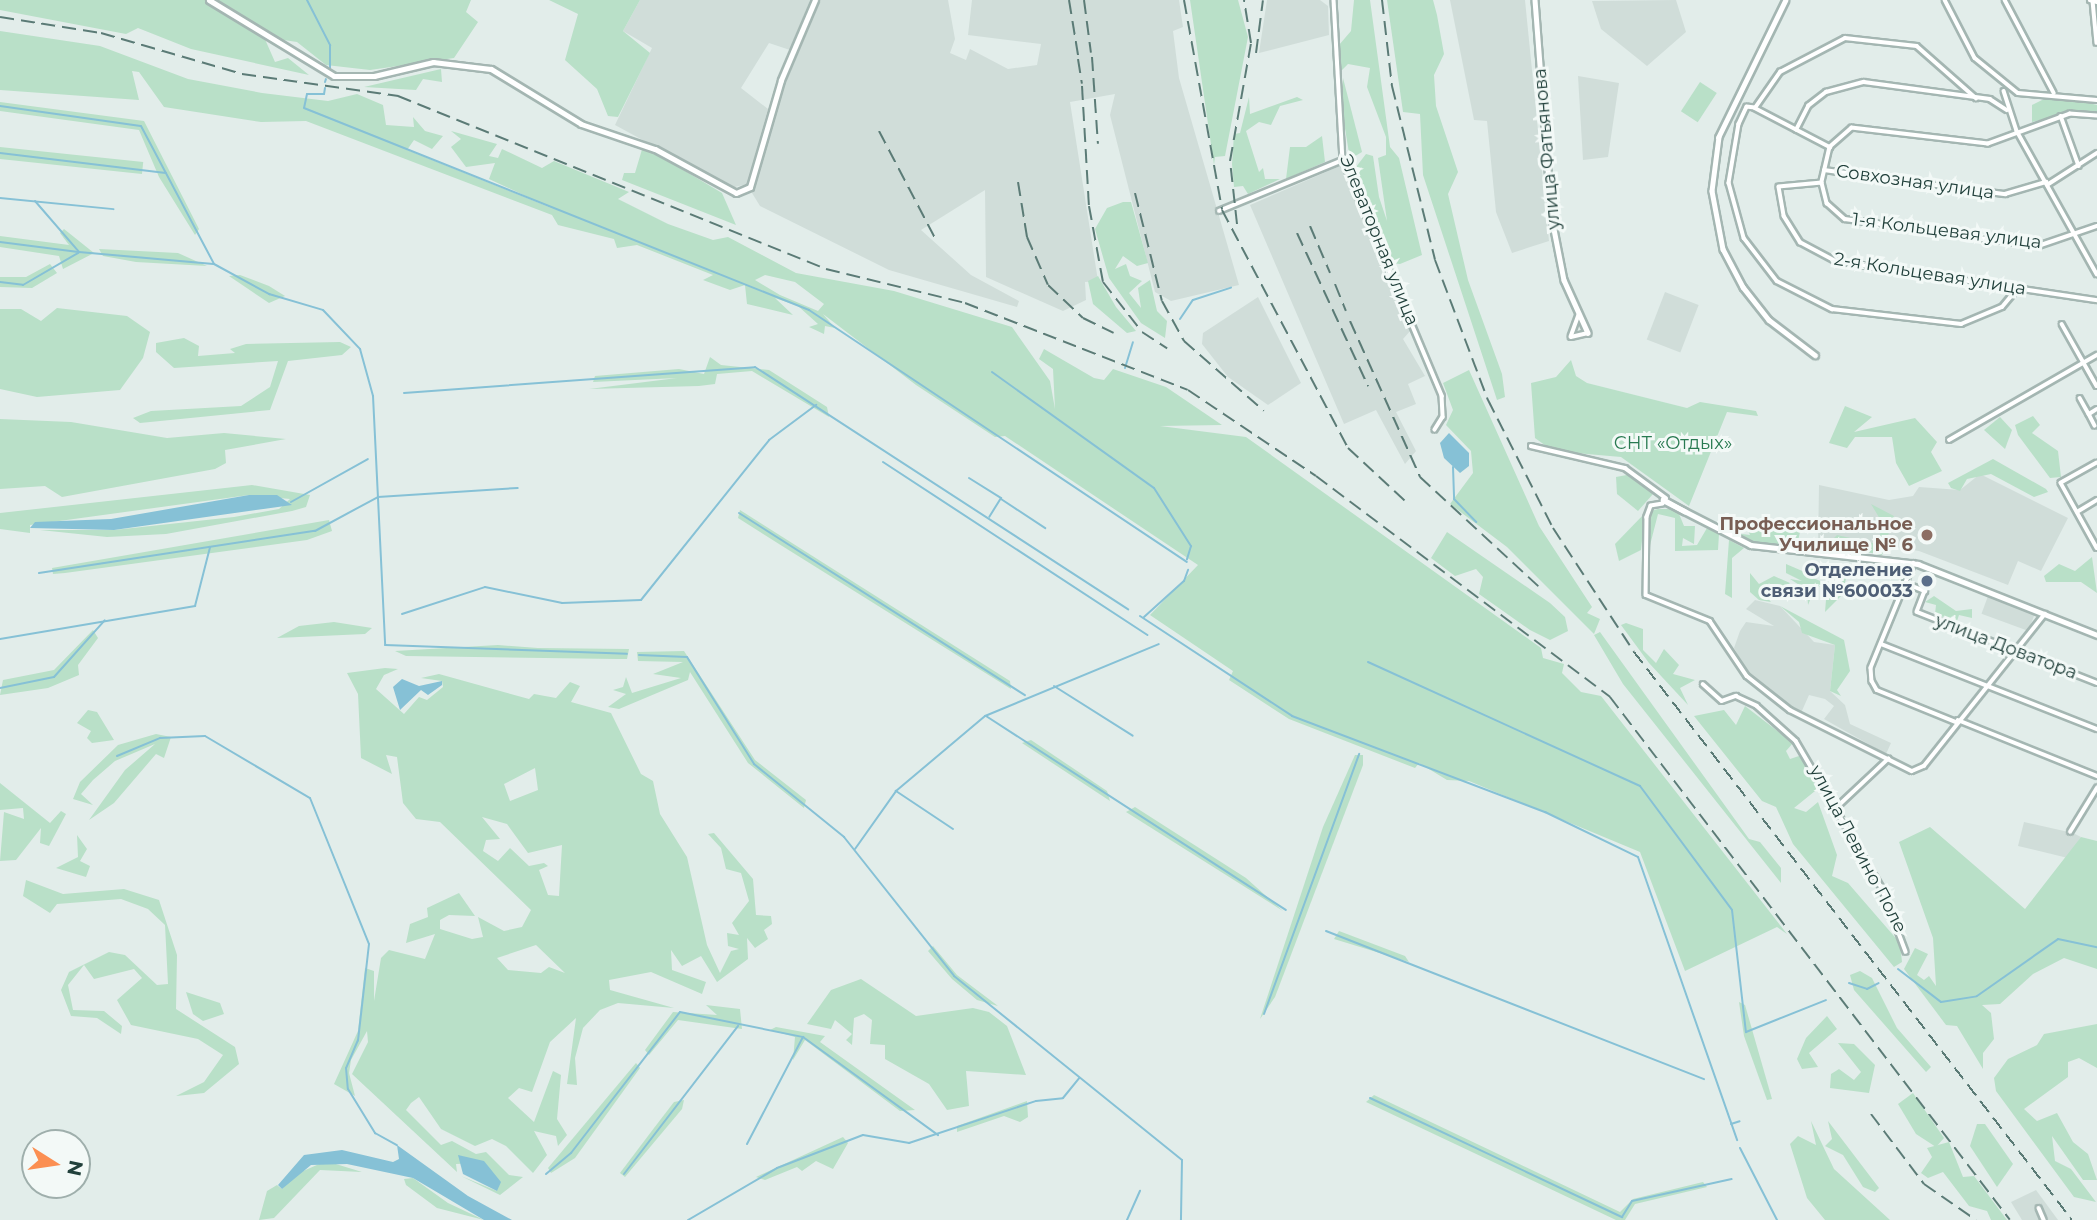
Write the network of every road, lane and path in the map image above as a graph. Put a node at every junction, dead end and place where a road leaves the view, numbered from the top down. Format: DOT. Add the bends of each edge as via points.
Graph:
graph roads {
  1 [pos="209,0"];
  2 [pos="815,0"];
  3 [pos="1334,0"];
  4 [pos="1535,0"];
  5 [pos="1786,0"];
  6 [pos="1945,0"];
  7 [pos="2005,0"];
  8 [pos="2093,1"];
  9 [pos="2097,43"];
  10 [pos="2004,91"];
  11 [pos="2054,93"];
  12 [pos="1976,97"];
  13 [pos="2097,100"];
  14 [pos="1755,108"];
  15 [pos="2007,110"];
  16 [pos="2060,116"];
  17 [pos="2097,116"];
  18 [pos="1796,130"];
  19 [pos="2017,131"];
  20 [pos="1830,147"];
  21 [pos="2097,153"];
  22 [pos="1342,160"];
  23 [pos="2079,166"];
  24 [pos="1824,170"];
  25 [pos="1822,183"];
  26 [pos="2046,183"];
  27 [pos="1219,211"];
  28 [pos="2097,226"];
  29 [pos="2076,237"];
  30 [pos="2097,274"];
  31 [pos="2017,289"];
  32 [pos="2097,300"];
  33 [pos="1579,315"];
  34 [pos="2062,324"];
  35 [pos="1588,334"];
  36 [pos="1815,355"];
  37 [pos="2097,355"];
  38 [pos="2084,362"];
  39 [pos="2097,386"];
  40 [pos="2080,398"];
  41 [pos="2097,409"];
  42 [pos="2089,414"];
  43 [pos="2095,426"];
  44 [pos="1435,430"];
  45 [pos="1949,440"];
  46 [pos="1531,446"];
  47 [pos="2097,463"];
  48 [pos="2097,500"];
  49 [pos="1664,501"];
  50 [pos="2077,512"];
  51 [pos="2097,548"];
  52 [pos="1914,564"];
  53 [pos="1905,583"];
  54 [pos="2045,614"];
  55 [pos="2097,635"];
  56 [pos="1881,644"];
  57 [pos="2015,650"];
  58 [pos="2097,683"];
  59 [pos="1703,684"];
  60 [pos="1986,685"];
  61 [pos="1957,721"];
  62 [pos="2097,729"];
  63 [pos="1888,759"];
  64 [pos="2097,776"];
  65 [pos="2097,788"];
  66 [pos="1838,806"];
  67 [pos="2070,832"];
  68 [pos="1906,952"];
  69 [pos="2039,1208"];
  70 [pos="2044,1220"];
  1 -- 2 [label="main road" via="309,65 344,77 433,62 491,69 581,124 655,149 736,193 750,187 794,45"];
  3 -- 22 [label="street, Элеваторная улица"];
  4 -- 33 [label="street, улица Фатьянова" via="1547,187 1564,280"];
  5 -- 36 [label="street" via="1719,137 1712,191 1723,248 1743,287 1769,320"];
  6 -- 11 [label="street" via="1975,58 1998,78 2027,96"];
  7 -- 11 [label="street"];
  8 -- 9 [label="street"];
  10 -- 15 [label="street"];
  11 -- 13 [label="street"];
  12 -- 14 [label="street" via="1917,46 1845,38 1780,72"];
  12 -- 15 [label="street"];
  12 -- 18 [label="street" via="1864,82 1840,86 1808,106"];
  14 -- 18 [label="street"];
  14 -- 31 [label="street" via="1747,107 1739,124 1729,183 1744,238 1777,281 1832,309 1953,324 1988,316"];
  15 -- 19 [label="street"];
  16 -- 17 [label="street"];
  16 -- 19 [label="street"];
  16 -- 23 [label="street"];
  18 -- 20 [label="street"];
  19 -- 20 [label="street" via="1988,144 1860,127 1840,134"];
  19 -- 26 [label="street"];
  20 -- 24 [label="street"];
  21 -- 23 [label="street, Совхозная улица"];
  22 -- 27 [label="street"];
  22 -- 44 [label="street, Элеваторная улица" via="1442,396 1443,417"];
  23 -- 26 [label="street, Совхозная улица"];
  24 -- 25 [label="street"];
  24 -- 26 [label="street, Совхозная улица" via="2005,194"];
  25 -- 29 [label="street, 1-я Кольцевая улица" via="1828,203 1845,219 2038,246"];
  25 -- 31 [label="street, 2-я Кольцевая улица" via="1779,187 1790,229 1835,261"];
  26 -- 29 [label="street"];
  28 -- 29 [label="street, 1-я Кольцевая улица"];
  29 -- 30 [label="street"];
  31 -- 32 [label="street, 2-я Кольцевая улица"];
  33 -- 35 [label="street, улица Фатьянова"];
  33 -- 35 [label="street" via="1571,337"];
  34 -- 38 [label="street"];
  37 -- 38 [label="street"];
  38 -- 39 [label="street"];
  38 -- 45 [label="street"];
  40 -- 42 [label="street"];
  41 -- 42 [label="street"];
  42 -- 43 [label="street"];
  46 -- 49 [label="street" via="1625,468"];
  47 -- 50 [label="street" via="2061,483"];
  48 -- 50 [label="street"];
  49 -- 52 [label="street" via="1758,547"];
  49 -- 63 [label="street" via="1651,506 1646,595 1697,612 1747,676 1790,710"];
  50 -- 51 [label="street"];
  52 -- 53 [label="street"];
  52 -- 54 [label="street"];
  53 -- 56 [label="street"];
  53 -- 57 [label="street, улица Доватора" via="1925,591 1917,612"];
  54 -- 55 [label="street"];
  54 -- 57 [label="street"];
  56 -- 60 [label="street"];
  56 -- 61 [label="street" via="1871,668 1877,690"];
  57 -- 58 [label="street, улица Доватора"];
  57 -- 60 [label="street"];
  59 -- 66 [label="street, улица Левино Поле" via="1722,701 1736,696 1757,706 1796,741"];
  60 -- 61 [label="street"];
  60 -- 62 [label="street"];
  61 -- 63 [label="street" via="1917,771"];
  61 -- 64 [label="street"];
  63 -- 66 [label="street"];
  65 -- 67 [label="street"];
  66 -- 68 [label="street, улица Левино Поле" via="1906,938"];
  69 -- 70 [label="street"];
}
